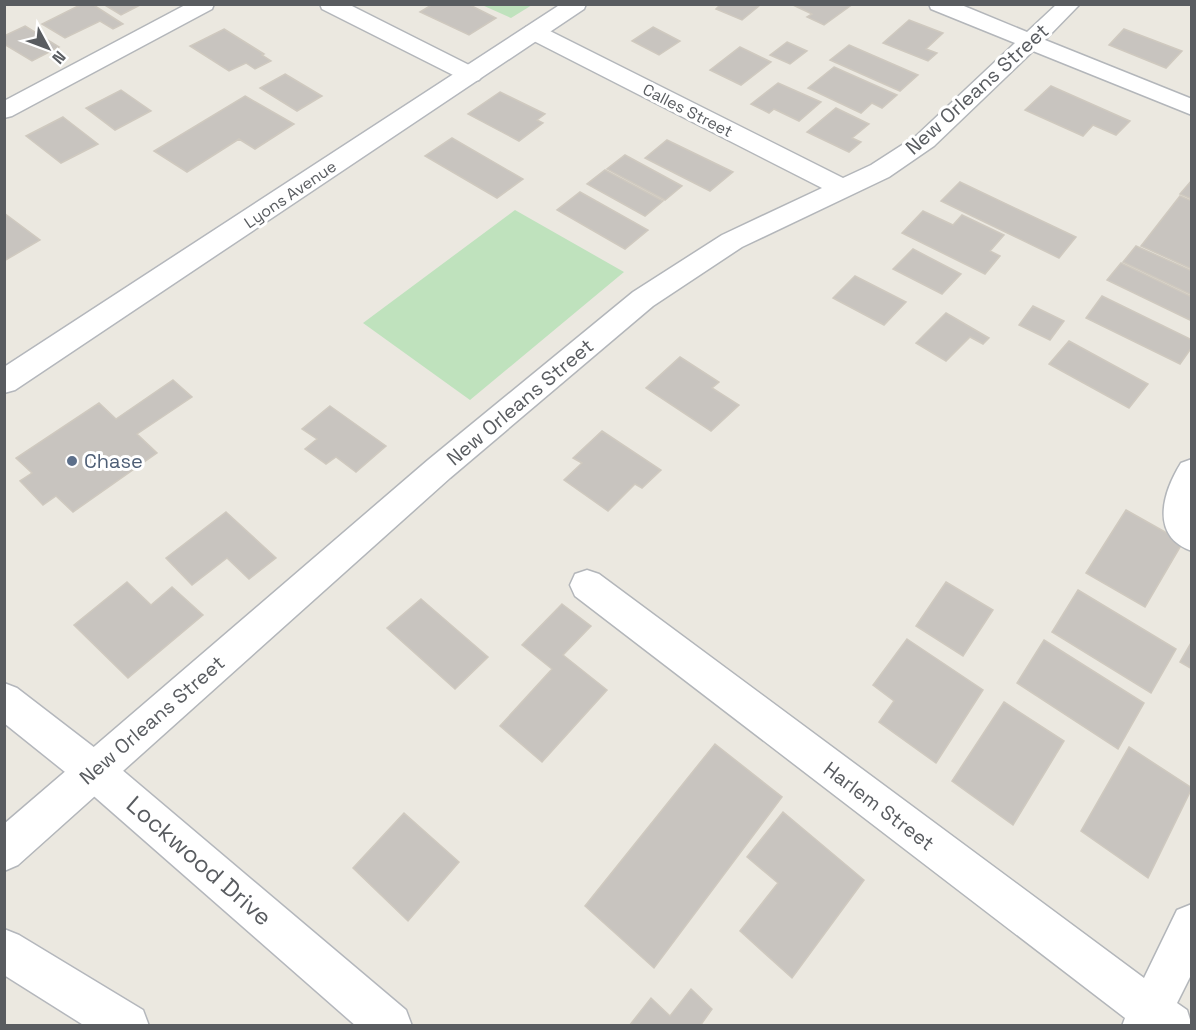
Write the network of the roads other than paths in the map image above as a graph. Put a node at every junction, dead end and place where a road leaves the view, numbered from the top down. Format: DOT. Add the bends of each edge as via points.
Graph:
graph roads {
  1 [pos="204,4"];
  2 [pos="330,4"];
  3 [pos="576,4"];
  4 [pos="939,4"];
  5 [pos="1071,4"];
  6 [pos="534,32"];
  7 [pos="1030,42"];
  8 [pos="471,75"];
  9 [pos="1191,108"];
  10 [pos="4,111"];
  11 [pos="842,188"];
  12 [pos="4,382"];
  13 [pos="1191,472"];
  14 [pos="1191,537"];
  15 [pos="588,585"];
  16 [pos="4,700"];
  17 [pos="94,771"];
  18 [pos="4,851"];
  19 [pos="1191,925"];
  20 [pos="4,950"];
  21 [pos="1155,1020"];
  22 [pos="127,1026"];
  23 [pos="390,1026"];
  1 -- 10 [label="street"];
  2 -- 8 [label="street"];
  3 -- 6 [label="street, Lyons Avenue"];
  4 -- 7 [label="street"];
  5 -- 7 [label="street, New Orleans Street"];
  6 -- 8 [label="street, Lyons Avenue"];
  6 -- 11 [label="street, Calles Street"];
  7 -- 9 [label="street"];
  7 -- 11 [label="street, New Orleans Street" via="925,141 880,171"];
  8 -- 12 [label="street, Lyons Avenue"];
  11 -- 17 [label="street, New Orleans Street" via="732,241 643,299 439,469"];
  13 -- 14 [label="street" via="1178,501 1178,516"];
  15 -- 21 [label="street, Harlem Street"];
  16 -- 17 [label="street, Lockwood Drive"];
  17 -- 18 [label="street, New Orleans Street"];
  17 -- 23 [label="street, Lockwood Drive"];
  19 -- 21 [label="street"];
  20 -- 22 [label="street"];
}
